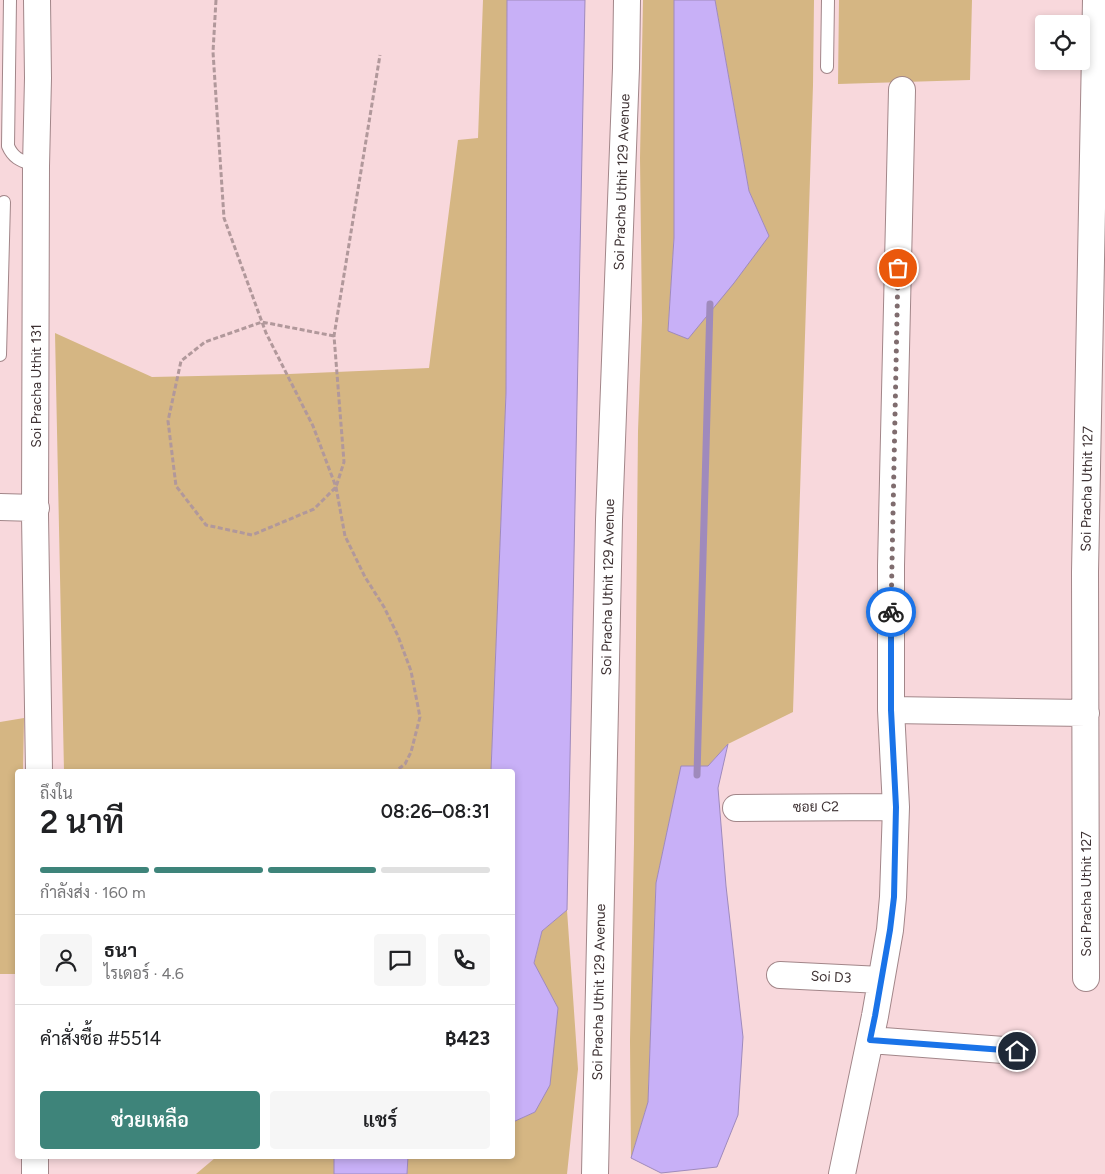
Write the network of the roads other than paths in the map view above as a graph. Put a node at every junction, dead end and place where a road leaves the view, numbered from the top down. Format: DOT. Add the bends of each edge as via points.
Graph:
graph roads {
  1 [pos="10,0"];
  2 [pos="37,0"];
  3 [pos="627,0"];
  4 [pos="828,0"];
  5 [pos="1096,0"];
  6 [pos="826,67"];
  7 [pos="902,90"];
  8 [pos="36,166"];
  9 [pos="4,202"];
  10 [pos="0,355"];
  11 [pos="0,507"];
  12 [pos="36,508"];
  13 [pos="891,710"];
  14 [pos="1086,713"];
  15 [pos="39,769"];
  16 [pos="896,807"];
  17 [pos="736,808"];
  18 [pos="780,975"];
  19 [pos="1086,978"];
  20 [pos="881,980"];
  21 [pos="870,1040"];
  22 [pos="1017,1051"];
  23 [pos="35,1159"];
  24 [pos="35,1174"];
  25 [pos="595,1174"];
  26 [pos="842,1174"];
  1 -- 8 [label="lane" via="8,146 17,159"];
  2 -- 8 [label="street, Soi Pracha Uthit 131"];
  3 -- 25 [label="street, Soi Pracha Uthit 129 Avenue" via="609,520"];
  4 -- 6 [label="lane"];
  5 -- 14 [label="street, Soi Pracha Uthit 127" via="1085,572"];
  7 -- 13 [label="street" via="891,566"];
  8 -- 12 [label="street, Soi Pracha Uthit 131"];
  9 -- 10 [label="lane"];
  11 -- 12 [label="street"];
  12 -- 15 [label="street, Soi Pracha Uthit 131"];
  13 -- 14 [label="street"];
  13 -- 16 [label="street"];
  14 -- 19 [label="street, Soi Pracha Uthit 127"];
  16 -- 17 [label="street, ซอย C2"];
  16 -- 20 [label="street" via="894,897"];
  18 -- 20 [label="street, Soi D3"];
  20 -- 21 [label="street"];
  21 -- 22 [label="street"];
  21 -- 26 [label="street"];
  23 -- 24 [label="street"];
}
